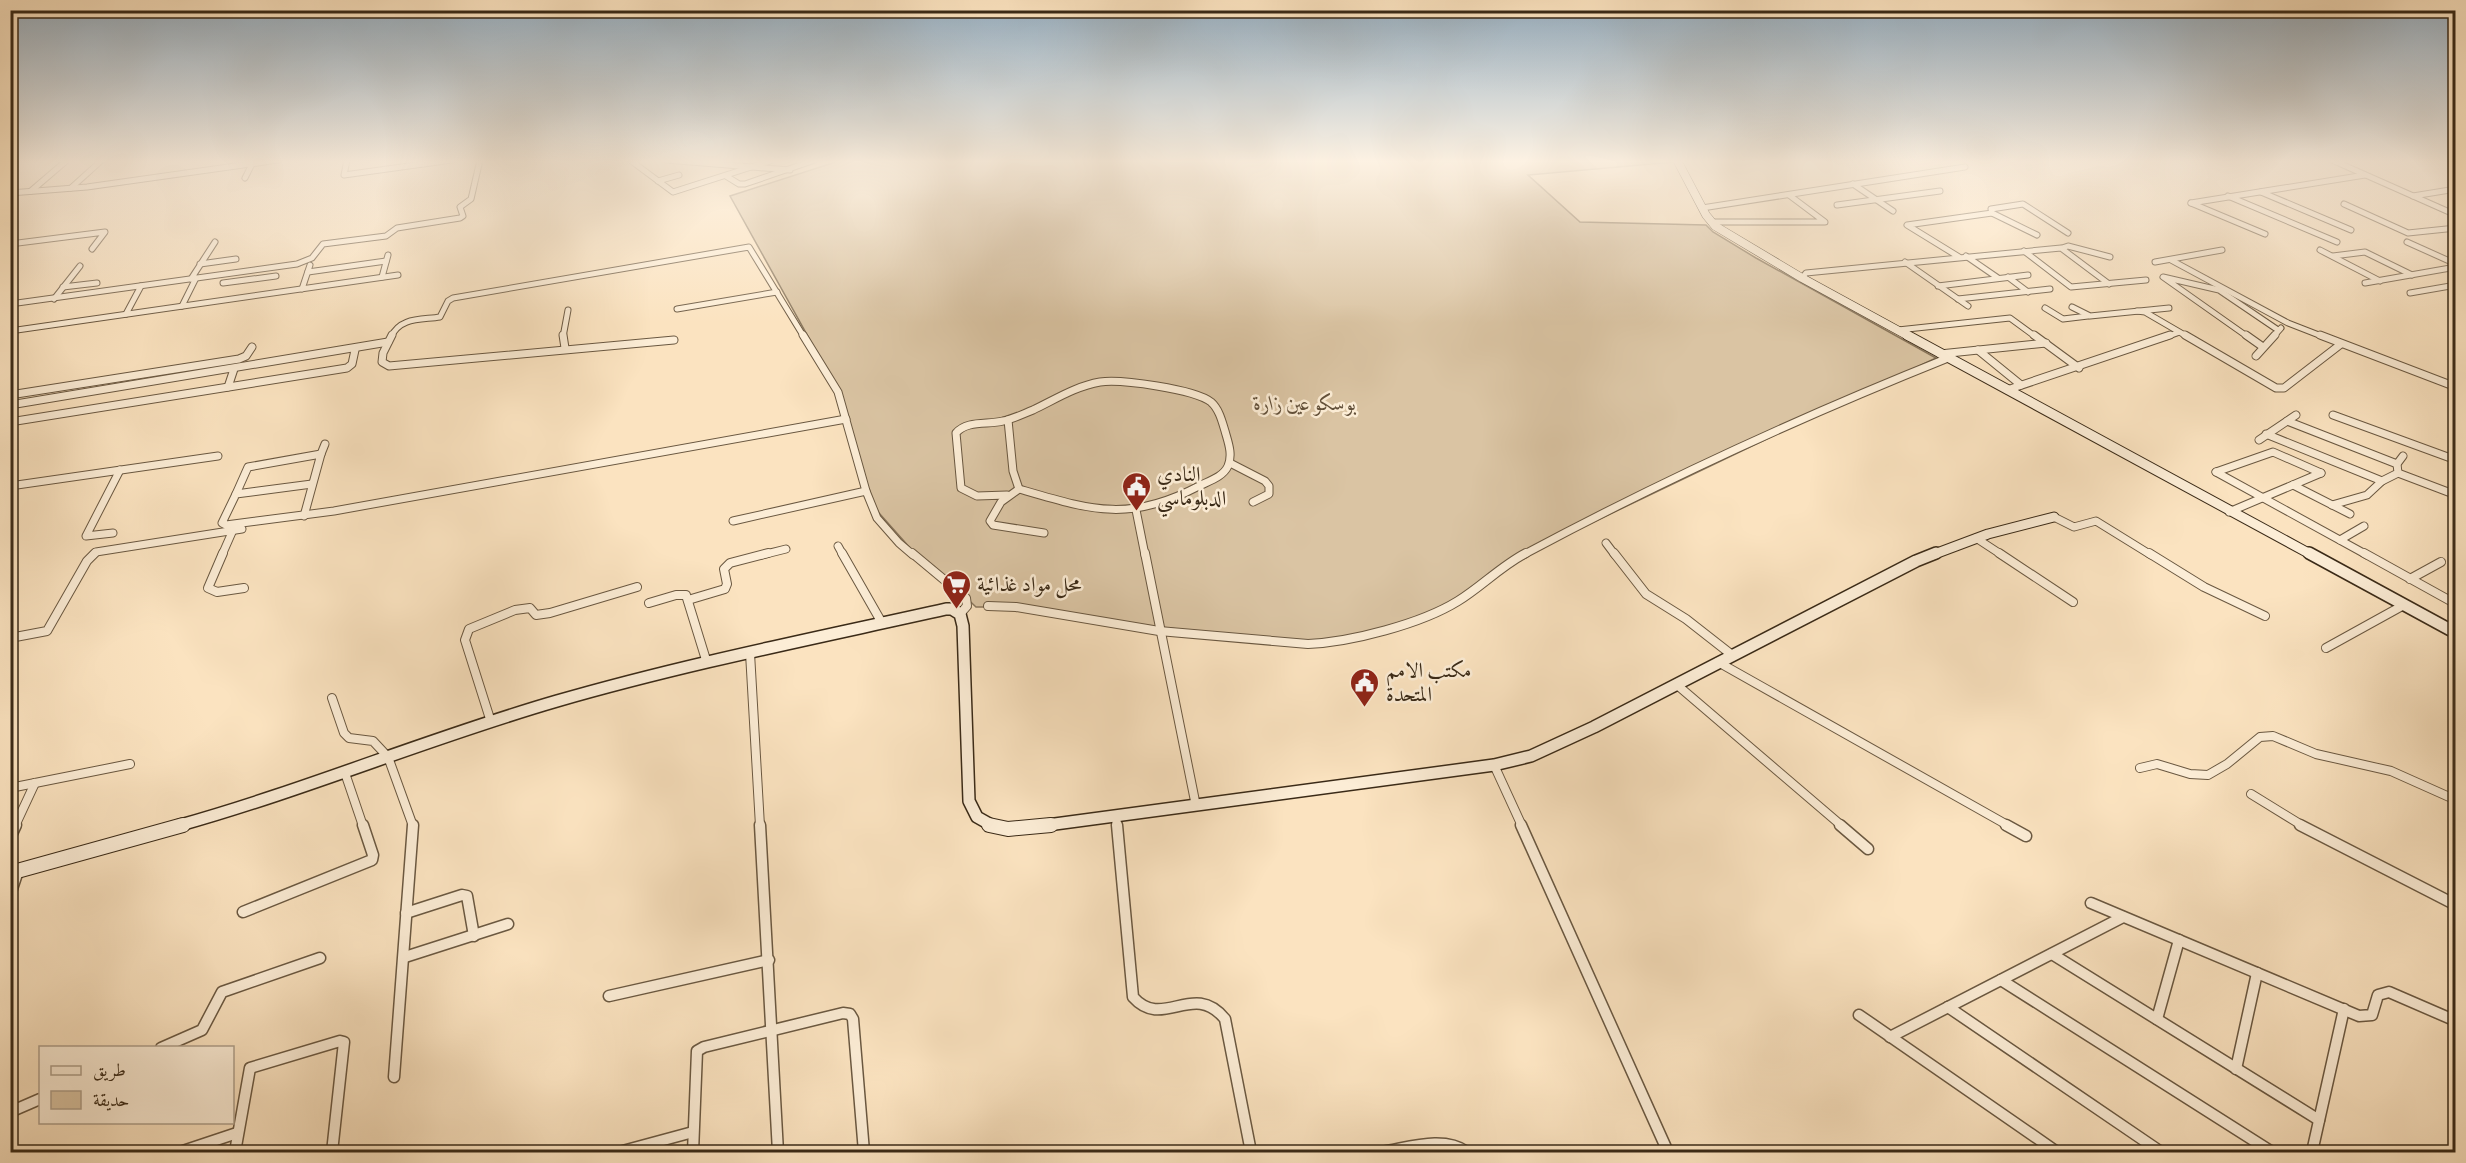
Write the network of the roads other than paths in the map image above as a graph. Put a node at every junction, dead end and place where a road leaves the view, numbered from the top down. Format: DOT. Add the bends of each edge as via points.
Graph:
graph roads {
  1 [pos="462,214"];
  2 [pos="1706,214"];
  3 [pos="1815,214"];
  4 [pos="1983,214"];
  5 [pos="1995,214"];
  6 [pos="2039,214"];
  7 [pos="2219,214"];
  8 [pos="2272,214"];
  9 [pos="2314,214"];
  10 [pos="2367,214"];
  11 [pos="1711,222"];
  12 [pos="2456,228"];
  13 [pos="2351,230"];
  14 [pos="2068,233"];
  15 [pos="2265,234"];
  16 [pos="2037,235"];
  17 [pos="215,242"];
  18 [pos="2337,242"];
  19 [pos="2407,242"];
  20 [pos="10,244"];
  21 [pos="2061,248"];
  22 [pos="92,249"];
  23 [pos="2222,250"];
  24 [pos="2320,250"];
  25 [pos="2024,251"];
  26 [pos="1966,256"];
  27 [pos="2110,256"];
  28 [pos="2333,256"];
  29 [pos="1959,257"];
  30 [pos="236,259"];
  31 [pos="2171,260"];
  32 [pos="1905,262"];
  33 [pos="2154,262"];
  34 [pos="200,264"];
  35 [pos="2456,265"];
  36 [pos="80,266"];
  37 [pos="398,275"];
  38 [pos="2028,275"];
  39 [pos="2412,275"];
  40 [pos="276,276"];
  41 [pos="382,277"];
  42 [pos="2008,277"];
  43 [pos="194,278"];
  44 [pos="1802,278"];
  45 [pos="1998,278"];
  46 [pos="249,279"];
  47 [pos="2146,280"];
  48 [pos="2380,280"];
  49 [pos="97,283"];
  50 [pos="223,283"];
  51 [pos="2365,283"];
  52 [pos="2109,284"];
  53 [pos="2456,285"];
  54 [pos="141,286"];
  55 [pos="1938,286"];
  56 [pos="63,287"];
  57 [pos="302,289"];
  58 [pos="2050,289"];
  59 [pos="777,292"];
  60 [pos="2028,292"];
  61 [pos="2410,293"];
  62 [pos="241,298"];
  63 [pos="54,299"];
  64 [pos="1958,299"];
  65 [pos="10,304"];
  66 [pos="182,306"];
  67 [pos="1968,306"];
  68 [pos="2072,307"];
  69 [pos="2045,308"];
  70 [pos="2169,308"];
  71 [pos="677,309"];
  72 [pos="568,310"];
  73 [pos="2137,311"];
  74 [pos="126,314"];
  75 [pos="2090,316"];
  76 [pos="2294,326"];
  77 [pos="1898,330"];
  78 [pos="2278,330"];
  79 [pos="10,331"];
  80 [pos="2177,333"];
  81 [pos="674,340"];
  82 [pos="388,342"];
  83 [pos="2046,343"];
  84 [pos="2341,344"];
  85 [pos="252,346"];
  86 [pos="2263,347"];
  87 [pos="566,348"];
  88 [pos="355,350"];
  89 [pos="1978,350"];
  90 [pos="1944,356"];
  91 [pos="2256,356"];
  92 [pos="2079,368"];
  93 [pos="234,369"];
  94 [pos="142,384"];
  95 [pos="2021,385"];
  96 [pos="228,387"];
  97 [pos="2456,387"];
  98 [pos="2007,390"];
  99 [pos="10,395"];
  100 [pos="133,403"];
  101 [pos="10,405"];
  102 [pos="2296,415"];
  103 [pos="2333,415"];
  104 [pos="846,418"];
  105 [pos="1008,420"];
  106 [pos="2287,421"];
  107 [pos="10,422"];
  108 [pos="2266,434"];
  109 [pos="2259,440"];
  110 [pos="324,444"];
  111 [pos="321,454"];
  112 [pos="218,456"];
  113 [pos="2403,456"];
  114 [pos="2456,460"];
  115 [pos="1230,463"];
  116 [pos="2397,464"];
  117 [pos="120,470"];
  118 [pos="2398,473"];
  119 [pos="2382,481"];
  120 [pos="312,484"];
  121 [pos="1131,485"];
  122 [pos="2293,485"];
  123 [pos="10,486"];
  124 [pos="1019,489"];
  125 [pos="866,491"];
  126 [pos="236,494"];
  127 [pos="1007,495"];
  128 [pos="2456,495"];
  129 [pos="2264,497"];
  130 [pos="1253,502"];
  131 [pos="2332,505"];
  132 [pos="1135,509"];
  133 [pos="334,511"];
  134 [pos="2229,512"];
  135 [pos="2350,514"];
  136 [pos="304,516"];
  137 [pos="2054,517"];
  138 [pos="733,521"];
  139 [pos="2364,526"];
  140 [pos="233,530"];
  141 [pos="113,533"];
  142 [pos="1044,533"];
  143 [pos="1976,538"];
  144 [pos="2340,540"];
  145 [pos="1606,543"];
  146 [pos="838,546"];
  147 [pos="786,549"];
  148 [pos="2441,562"];
  149 [pos="2410,579"];
  150 [pos="637,587"];
  151 [pos="244,588"];
  152 [pos="688,600"];
  153 [pos="2073,602"];
  154 [pos="649,603"];
  155 [pos="2456,604"];
  156 [pos="988,606"];
  157 [pos="2402,606"];
  158 [pos="960,614"];
  159 [pos="2265,616"];
  160 [pos="882,623"];
  161 [pos="2454,629"];
  162 [pos="1159,631"];
  163 [pos="10,638"];
  164 [pos="2326,648"];
  165 [pos="750,653"];
  166 [pos="1732,655"];
  167 [pos="1718,662"];
  168 [pos="707,663"];
  169 [pos="1676,684"];
  170 [pos="332,698"];
  171 [pos="491,722"];
  172 [pos="388,757"];
  173 [pos="130,764"];
  174 [pos="1494,765"];
  175 [pos="2140,768"];
  176 [pos="345,773"];
  177 [pos="36,783"];
  178 [pos="10,788"];
  179 [pos="2251,794"];
  180 [pos="2456,800"];
  181 [pos="1196,806"];
  182 [pos="1116,817"];
  183 [pos="2026,836"];
  184 [pos="10,838"];
  185 [pos="1868,849"];
  186 [pos="14,872"];
  187 [pos="10,895"];
  188 [pos="2091,903"];
  189 [pos="2456,905"];
  190 [pos="243,912"];
  191 [pos="406,913"];
  192 [pos="2123,917"];
  193 [pos="508,924"];
  194 [pos="474,936"];
  195 [pos="2179,940"];
  196 [pos="2052,954"];
  197 [pos="405,957"];
  198 [pos="320,958"];
  199 [pos="769,960"];
  200 [pos="2257,973"];
  201 [pos="2001,980"];
  202 [pos="609,996"];
  203 [pos="1948,1007"];
  204 [pos="2344,1009"];
  205 [pos="1858,1015"];
  206 [pos="2157,1019"];
  207 [pos="2456,1021"];
  208 [pos="773,1030"];
  209 [pos="1890,1037"];
  210 [pos="163,1046"];
  211 [pos="2236,1069"];
  212 [pos="394,1077"];
  213 [pos="39,1099"];
  214 [pos="10,1112"];
  215 [pos="2319,1120"];
  216 [pos="693,1132"];
  217 [pos="237,1133"];
  218 [pos="180,1152"];
  219 [pos="235,1152"];
  220 [pos="332,1152"];
  221 [pos="619,1152"];
  222 [pos="693,1152"];
  223 [pos="778,1152"];
  224 [pos="864,1152"];
  225 [pos="1251,1152"];
  226 [pos="1381,1152"];
  227 [pos="1467,1152"];
  228 [pos="1668,1152"];
  229 [pos="2057,1152"];
  230 [pos="2161,1152"];
  231 [pos="2272,1152"];
  232 [pos="2312,1152"];
  1 -- 43 [label="street" via="460,218 397,228 386,236 323,244 312,258 297,264"];
  2 -- 11 [label="main road"];
  3 -- 11 [label="street" via="1825,222"];
  4 -- 29 [label="street" via="1907,225"];
  5 -- 16 [label="street"];
  6 -- 14 [label="street"];
  7 -- 15 [label="street"];
  8 -- 18 [label="street"];
  9 -- 13 [label="street"];
  10 -- 12 [label="street" via="2408,233"];
  11 -- 44 [label="main road"];
  17 -- 34 [label="street"];
  19 -- 35 [label="street"];
  20 -- 22 [label="street" via="105,232"];
  21 -- 25 [label="street"];
  21 -- 27 [label="street" via="2068,246"];
  21 -- 52 [label="street"];
  23 -- 31 [label="street"];
  24 -- 28 [label="street"];
  25 -- 26 [label="street"];
  25 -- 52 [label="street" via="2071,286"];
  26 -- 29 [label="street"];
  26 -- 45 [label="street"];
  28 -- 39 [label="street" via="2365,252"];
  28 -- 48 [label="street"];
  29 -- 32 [label="street"];
  30 -- 34 [label="street"];
  31 -- 33 [label="street"];
  31 -- 76 [label="street"];
  32 -- 44 [label="street" via="1806,273"];
  32 -- 55 [label="street"];
  34 -- 43 [label="street"];
  35 -- 39 [label="street"];
  36 -- 56 [label="street"];
  37 -- 41 [label="street"];
  38 -- 42 [label="street"];
  39 -- 48 [label="street"];
  40 -- 46 [label="street"];
  41 -- 57 [label="street"];
  41 -- 57 [label="street" via="387,258 309,269"];
  42 -- 45 [label="street"];
  42 -- 60 [label="street"];
  43 -- 54 [label="street"];
  43 -- 66 [label="street"];
  44 -- 77 [label="main road"];
  45 -- 55 [label="street"];
  46 -- 50 [label="street"];
  46 -- 62 [label="street"];
  47 -- 52 [label="street"];
  48 -- 51 [label="street"];
  49 -- 56 [label="street"];
  53 -- 61 [label="street"];
  54 -- 63 [label="street"];
  54 -- 74 [label="street"];
  55 -- 64 [label="street"];
  56 -- 63 [label="street"];
  57 -- 62 [label="street"];
  58 -- 60 [label="street"];
  59 -- 71 [label="street"];
  59 -- 82 [label="street" via="752,248 741,247 453,298 440,317 399,323"];
  59 -- 104 [label="street" via="835,386"];
  60 -- 64 [label="street"];
  62 -- 66 [label="street"];
  63 -- 65 [label="street"];
  64 -- 67 [label="street"];
  66 -- 74 [label="street"];
  68 -- 75 [label="street"];
  69 -- 75 [label="street" via="2063,319"];
  70 -- 73 [label="street"];
  72 -- 87 [label="street" via="563,334"];
  73 -- 75 [label="street"];
  73 -- 80 [label="street"];
  74 -- 79 [label="street"];
  76 -- 78 [label="street"];
  76 -- 84 [label="street"];
  77 -- 83 [label="street" via="2005,317 2016,320"];
  77 -- 90 [label="main road"];
  78 -- 86 [label="street"];
  78 -- 86 [label="street" via="2219,290 2163,277"];
  80 -- 84 [label="street" via="2278,388 2284,388"];
  80 -- 92 [label="street"];
  81 -- 87 [label="street"];
  82 -- 87 [label="street" via="382,362 389,366"];
  82 -- 88 [label="street"];
  83 -- 89 [label="street"];
  83 -- 92 [label="street"];
  84 -- 97 [label="street"];
  85 -- 99 [label="street" via="239,359"];
  86 -- 91 [label="street"];
  88 -- 93 [label="street"];
  88 -- 96 [label="street" via="347,368"];
  89 -- 90 [label="street"];
  89 -- 95 [label="street"];
  90 -- 98 [label="main road"];
  90 -- 162 [label="street" via="1603,512 1519,557 1457,602 1411,622 1357,638 1308,644"];
  92 -- 95 [label="street"];
  93 -- 94 [label="street"];
  93 -- 96 [label="street"];
  94 -- 100 [label="street"];
  94 -- 101 [label="street"];
  95 -- 98 [label="street"];
  96 -- 100 [label="street"];
  98 -- 134 [label="main road"];
  100 -- 107 [label="street"];
  102 -- 106 [label="street"];
  103 -- 114 [label="street"];
  104 -- 125 [label="street"];
  104 -- 133 [label="street"];
  105 -- 115 [label="street" via="1091,384 1108,380 1127,382 1210,401 1225,431"];
  105 -- 124 [label="street" via="1013,471"];
  105 -- 127 [label="street" via="966,426 956,433 961,488 977,495"];
  106 -- 108 [label="street"];
  106 -- 116 [label="street"];
  108 -- 109 [label="street"];
  108 -- 119 [label="street"];
  110 -- 111 [label="street"];
  111 -- 120 [label="street"];
  111 -- 126 [label="street" via="248,466"];
  112 -- 117 [label="street"];
  113 -- 116 [label="street"];
  115 -- 130 [label="street" via="1269,486 1266,497"];
  115 -- 132 [label="street" via="1222,474 1153,506"];
  116 -- 118 [label="street"];
  117 -- 123 [label="street"];
  117 -- 141 [label="street" via="86,536"];
  118 -- 119 [label="street"];
  118 -- 128 [label="street"];
  119 -- 131 [label="street" via="2367,495"];
  120 -- 126 [label="street"];
  120 -- 136 [label="street"];
  121 -- 132 [label="street"];
  122 -- 129 [label="street"];
  122 -- 129 [label="street" via="2321,473 2273,452 2216,472"];
  122 -- 131 [label="street"];
  124 -- 127 [label="street"];
  124 -- 132 [label="street" via="1107,509"];
  125 -- 138 [label="street"];
  125 -- 158 [label="street" via="877,518 892,536 966,598 969,604"];
  126 -- 136 [label="street" via="224,525"];
  127 -- 142 [label="street" via="991,515 993,525"];
  129 -- 134 [label="street"];
  129 -- 144 [label="street"];
  131 -- 135 [label="street"];
  132 -- 162 [label="street"];
  133 -- 136 [label="street"];
  133 -- 140 [label="street" via="325,517"];
  134 -- 157 [label="main road"];
  137 -- 143 [label="main road"];
  137 -- 159 [label="street" via="2074,527 2096,521 2204,586"];
  139 -- 144 [label="street"];
  140 -- 151 [label="street" via="208,588 217,592"];
  140 -- 163 [label="street" via="96,552 47,631"];
  143 -- 153 [label="street"];
  143 -- 166 [label="main road" via="1916,561"];
  144 -- 149 [label="street"];
  145 -- 166 [label="street" via="1646,594"];
  146 -- 160 [label="street"];
  147 -- 152 [label="street" via="730,563 724,569 725,589"];
  148 -- 149 [label="street"];
  149 -- 155 [label="street"];
  150 -- 171 [label="street" via="542,615 533,614 530,608 520,609 469,629 466,644"];
  152 -- 154 [label="street" via="682,594"];
  152 -- 168 [label="street"];
  156 -- 162 [label="street" via="1016,607"];
  157 -- 161 [label="main road"];
  157 -- 164 [label="street"];
  158 -- 160 [label="main road" via="946,609"];
  158 -- 182 [label="main road" via="971,812 982,823 1014,829"];
  160 -- 165 [label="main road"];
  162 -- 181 [label="street"];
  165 -- 168 [label="main road"];
  165 -- 199 [label="street"];
  166 -- 167 [label="main road"];
  167 -- 169 [label="main road"];
  167 -- 183 [label="street"];
  168 -- 171 [label="main road" via="603,688"];
  169 -- 174 [label="main road" via="1545,750"];
  169 -- 185 [label="street"];
  170 -- 172 [label="street" via="344,733 349,738 373,741"];
  171 -- 172 [label="main road"];
  172 -- 176 [label="main road"];
  172 -- 191 [label="street" via="413,825"];
  173 -- 177 [label="street"];
  174 -- 181 [label="main road"];
  174 -- 228 [label="street"];
  175 -- 180 [label="street" via="2158,764 2197,775 2212,774 2260,737 2269,735 2316,754 2401,774"];
  176 -- 186 [label="main road" via="250,806"];
  176 -- 190 [label="street" via="372,860"];
  177 -- 178 [label="street"];
  177 -- 184 [label="street"];
  179 -- 189 [label="street" via="2316,834"];
  181 -- 182 [label="main road"];
  182 -- 225 [label="street" via="1133,997 1138,1006 1147,1010 1200,1003 1221,1010"];
  186 -- 187 [label="street"];
  188 -- 192 [label="street"];
  191 -- 194 [label="street" via="467,896"];
  191 -- 197 [label="street"];
  192 -- 195 [label="street"];
  192 -- 196 [label="street"];
  193 -- 194 [label="street"];
  194 -- 197 [label="street"];
  195 -- 200 [label="street"];
  195 -- 206 [label="street"];
  196 -- 201 [label="street"];
  196 -- 206 [label="street"];
  197 -- 212 [label="street"];
  198 -- 210 [label="street" via="222,992 202,1030"];
  199 -- 202 [label="street"];
  199 -- 208 [label="street"];
  200 -- 204 [label="street"];
  200 -- 211 [label="street"];
  201 -- 203 [label="street"];
  201 -- 231 [label="street"];
  203 -- 209 [label="street"];
  203 -- 230 [label="street"];
  204 -- 207 [label="street" via="2370,1016 2379,995 2389,992"];
  204 -- 215 [label="street"];
  205 -- 209 [label="street"];
  206 -- 211 [label="street"];
  208 -- 216 [label="street" via="697,1051"];
  208 -- 223 [label="street"];
  208 -- 224 [label="street" via="850,1014"];
  209 -- 229 [label="street"];
  211 -- 215 [label="street"];
  213 -- 214 [label="street"];
  215 -- 232 [label="street"];
  216 -- 221 [label="street"];
  216 -- 222 [label="street"];
  217 -- 218 [label="street"];
  217 -- 219 [label="street"];
  217 -- 220 [label="street" via="249,1068 340,1041 344,1042"];
  226 -- 227 [label="street" via="1445,1143"];
}
